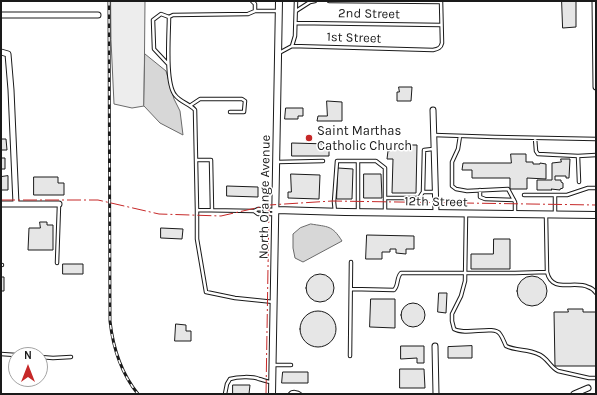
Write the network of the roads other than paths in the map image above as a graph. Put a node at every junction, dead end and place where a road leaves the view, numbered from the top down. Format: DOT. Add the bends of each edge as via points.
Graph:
graph roads {
  1 [pos="252,1"];
  2 [pos="279,1"];
  3 [pos="296,1"];
  4 [pos="315,1"];
  5 [pos="329,1"];
  6 [pos="595,1"];
  7 [pos="441,2"];
  8 [pos="595,10"];
  9 [pos="255,11"];
  10 [pos="279,11"];
  11 [pos="296,11"];
  12 [pos="1,15"];
  13 [pos="98,15"];
  14 [pos="169,17"];
  15 [pos="296,23"];
  16 [pos="441,25"];
  17 [pos="292,46"];
  18 [pos="1,52"];
  19 [pos="279,53"];
  20 [pos="168,64"];
  21 [pos="596,87"];
  22 [pos="191,105"];
  23 [pos="433,110"];
  24 [pos="230,112"];
  25 [pos="434,135"];
  26 [pos="460,136"];
  27 [pos="535,138"];
  28 [pos="596,139"];
  29 [pos="434,149"];
  30 [pos="596,155"];
  31 [pos="578,156"];
  32 [pos="196,160"];
  33 [pos="358,161"];
  34 [pos="277,162"];
  35 [pos="323,162"];
  36 [pos="579,182"];
  37 [pos="596,188"];
  38 [pos="480,190"];
  39 [pos="423,192"];
  40 [pos="436,192"];
  41 [pos="524,195"];
  42 [pos="555,196"];
  43 [pos="385,198"];
  44 [pos="514,200"];
  45 [pos="1,204"];
  46 [pos="16,204"];
  47 [pos="59,204"];
  48 [pos="197,210"];
  49 [pos="212,210"];
  50 [pos="276,212"];
  51 [pos="335,212"];
  52 [pos="358,213"];
  53 [pos="385,213"];
  54 [pos="436,213"];
  55 [pos="466,214"];
  56 [pos="515,214"];
  57 [pos="546,215"];
  58 [pos="555,215"];
  59 [pos="596,215"];
  60 [pos="351,262"];
  61 [pos="57,263"];
  62 [pos="547,272"];
  63 [pos="465,273"];
  64 [pos="351,289"];
  65 [pos="596,293"];
  66 [pos="274,302"];
  67 [pos="435,346"];
  68 [pos="350,356"];
  69 [pos="71,357"];
  70 [pos="48,358"];
  71 [pos="273,365"];
  72 [pos="291,365"];
  73 [pos="596,378"];
  74 [pos="272,382"];
  75 [pos="588,388"];
  76 [pos="225,394"];
  77 [pos="272,394"];
  78 [pos="290,394"];
  79 [pos="300,394"];
  80 [pos="436,394"];
  81 [pos="574,394"];
  1 -- 9 [label="lane" via="255,4"];
  2 -- 10 [label="street, North Orange Avenue"];
  3 -- 11 [label="lane"];
  4 -- 11 [label="lane"];
  5 -- 7 [label="lane"];
  6 -- 8 [label="street"];
  7 -- 16 [label="lane"];
  8 -- 21 [label="street"];
  9 -- 10 [label="lane"];
  9 -- 14 [label="lane" via="248,14 193,14"];
  10 -- 19 [label="street, North Orange Avenue"];
  11 -- 15 [label="lane"];
  12 -- 13 [label="street"];
  14 -- 20 [label="lane"];
  14 -- 20 [label="lane" via="160,14 153,20 154,50"];
  15 -- 16 [label="lane, 2nd Street"];
  15 -- 17 [label="lane"];
  16 -- 17 [label="lane, 1st Street" via="442,42 439,48 433,50"];
  17 -- 19 [label="lane"];
  18 -- 46 [label="street" via="8,54"];
  19 -- 34 [label="street, North Orange Avenue"];
  20 -- 22 [label="lane" via="174,95"];
  22 -- 24 [label="lane" via="200,100 245,101 244,112"];
  22 -- 32 [label="lane" via="195,110"];
  23 -- 25 [label="street"];
  25 -- 26 [label="lane"];
  25 -- 29 [label="street"];
  26 -- 27 [label="lane"];
  26 -- 38 [label="lane" via="452,162 452,186 456,190"];
  27 -- 28 [label="lane"];
  27 -- 31 [label="lane" via="538,154"];
  29 -- 39 [label="lane" via="424,150"];
  29 -- 40 [label="street"];
  30 -- 31 [label="lane"];
  31 -- 36 [label="lane"];
  32 -- 48 [label="lane"];
  32 -- 49 [label="lane" via="211,160"];
  33 -- 43 [label="lane" via="376,162 385,168"];
  33 -- 51 [label="lane" via="337,161"];
  33 -- 52 [label="lane"];
  34 -- 35 [label="lane"];
  34 -- 50 [label="street, North Orange Avenue"];
  37 -- 42 [label="lane"];
  38 -- 44 [label="lane" via="508,189"];
  38 -- 44 [label="lane" via="480,197 485,199"];
  39 -- 40 [label="lane"];
  39 -- 43 [label="lane" via="419,198"];
  40 -- 54 [label="street"];
  41 -- 42 [label="lane"];
  42 -- 58 [label="lane"];
  43 -- 53 [label="lane"];
  44 -- 56 [label="lane"];
  45 -- 46 [label="street"];
  46 -- 47 [label="street"];
  47 -- 61 [label="lane"];
  48 -- 49 [label="lane"];
  48 -- 66 [label="lane" via="197,239 206,292"];
  49 -- 50 [label="lane" via="258,209"];
  50 -- 51 [label="street, 12th Street"];
  50 -- 66 [label="street, North Orange Avenue"];
  51 -- 52 [label="street, 12th Street"];
  52 -- 53 [label="street, 12th Street"];
  53 -- 54 [label="street, 12th Street"];
  54 -- 55 [label="street, 12th Street"];
  55 -- 56 [label="street, 12th Street"];
  55 -- 63 [label="lane"];
  56 -- 57 [label="street, 12th Street"];
  57 -- 58 [label="street, 12th Street"];
  57 -- 62 [label="lane"];
  58 -- 59 [label="street, 12th Street"];
  60 -- 64 [label="lane"];
  62 -- 63 [label="lane"];
  62 -- 65 [label="lane" via="549,278 559,285 591,287"];
  63 -- 64 [label="lane" via="401,273 394,290"];
  63 -- 73 [label="lane" via="464,288 452,314 454,329 465,333 497,331 506,346 537,353 558,371"];
  64 -- 68 [label="lane"];
  66 -- 71 [label="street, North Orange Avenue"];
  67 -- 80 [label="street"];
  69 -- 70 [label="lane"];
  71 -- 72 [label="lane"];
  71 -- 74 [label="street, North Orange Avenue"];
  74 -- 76 [label="lane" via="258,378 230,379"];
  74 -- 77 [label="street, North Orange Avenue"];
  75 -- 81 [label="street"];
  78 -- 79 [label="lane"];
}
